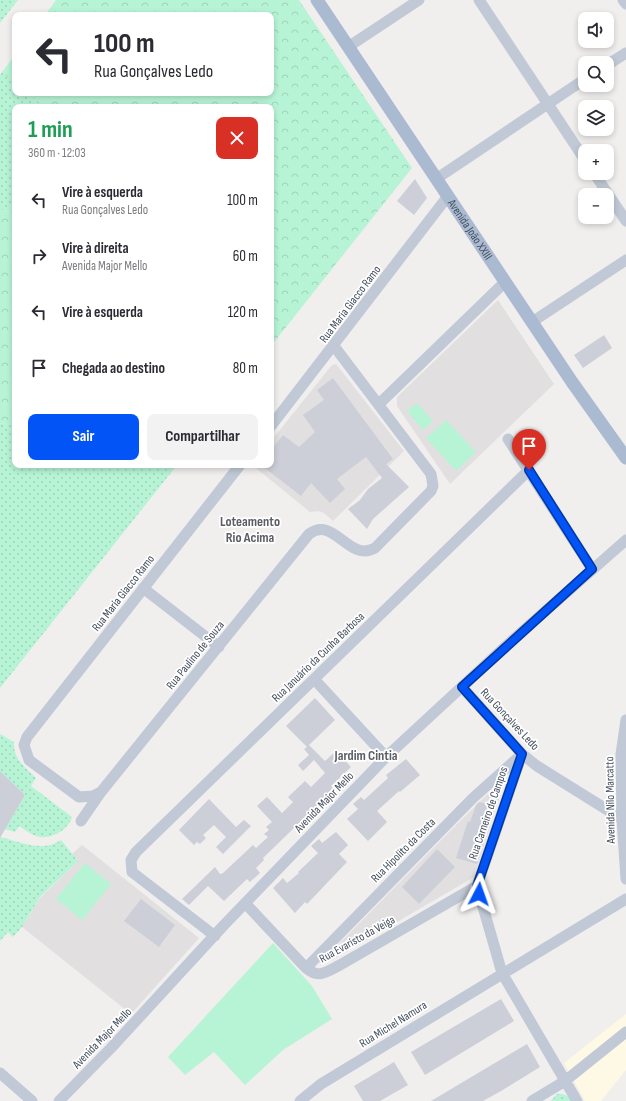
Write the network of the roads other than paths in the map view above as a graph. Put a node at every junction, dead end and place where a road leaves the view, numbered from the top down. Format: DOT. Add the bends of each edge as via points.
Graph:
graph roads {
  1 [pos="317,0"];
  2 [pos="419,0"];
  3 [pos="479,0"];
  4 [pos="623,0"];
  5 [pos="626,4"];
  6 [pos="348,46"];
  7 [pos="626,52"];
  8 [pos="614,60"];
  9 [pos="578,84"];
  10 [pos="547,104"];
  11 [pos="578,150"];
  12 [pos="436,179"];
  13 [pos="599,180"];
  14 [pos="448,196"];
  15 [pos="626,221"];
  16 [pos="626,260"];
  17 [pos="505,282"];
  18 [pos="532,322"];
  19 [pos="334,346"];
  20 [pos="379,404"];
  21 [pos="274,422"];
  22 [pos="508,439"];
  23 [pos="626,458"];
  24 [pos="238,468"];
  25 [pos="529,470"];
  26 [pos="626,540"];
  27 [pos="592,569"];
  28 [pos="143,588"];
  29 [pos="219,647"];
  30 [pos="314,679"];
  31 [pos="462,687"];
  32 [pos="626,720"];
  33 [pos="624,753"];
  34 [pos="522,754"];
  35 [pos="386,757"];
  36 [pos="101,792"];
  37 [pos="79,797"];
  38 [pos="622,818"];
  39 [pos="626,877"];
  40 [pos="477,886"];
  41 [pos="626,898"];
  42 [pos="245,903"];
  43 [pos="215,936"];
  44 [pos="306,968"];
  45 [pos="502,973"];
  46 [pos="626,1032"];
  47 [pos="0,1073"];
  48 [pos="565,1081"];
  49 [pos="32,1101"];
  50 [pos="59,1101"];
  51 [pos="300,1101"];
  52 [pos="532,1101"];
  53 [pos="577,1101"];
  1 -- 6 [label="main road, Avenida João XXIII"];
  2 -- 6 [label="street"];
  3 -- 10 [label="street"];
  4 -- 5 [label="street"];
  6 -- 12 [label="main road, Avenida João XXIII"];
  7 -- 8 [label="street"];
  9 -- 10 [label="street"];
  10 -- 11 [label="street"];
  10 -- 12 [label="street"];
  12 -- 14 [label="main road, Avenida João XXIII"];
  13 -- 15 [label="street"];
  14 -- 17 [label="main road, Avenida João XXIII"];
  14 -- 19 [label="street, Rua Maria Giacco Ramo"];
  16 -- 18 [label="street"];
  17 -- 18 [label="main road, Avenida João XXIII"];
  17 -- 20 [label="street"];
  18 -- 23 [label="main road, Avenida João XXIII"];
  19 -- 20 [label="street"];
  19 -- 21 [label="street, Rua Maria Giacco Ramo"];
  20 -- 29 [label="street, Rua Paulino de Souza" via="431,474 431,491 375,548 369,551 356,550 326,529 318,528 309,534"];
  22 -- 25 [label="street"];
  24 -- 28 [label="street, Rua Maria Giacco Ramo"];
  25 -- 27 [label="street"];
  25 -- 30 [label="street, Rua Januário da Cunha Barbosa"];
  26 -- 27 [label="street, Avenida Major Mello"];
  27 -- 31 [label="street, Avenida Major Mello"];
  28 -- 29 [label="street"];
  28 -- 37 [label="street, Rua Maria Giacco Ramo" via="27,737 24,745 29,760"];
  29 -- 36 [label="street, Rua Paulino de Souza"];
  30 -- 35 [label="street"];
  30 -- 43 [label="street, Rua Januário da Cunha Barbosa" via="136,852 131,860 132,872"];
  31 -- 34 [label="street, Rua Gonçalves Ledo"];
  31 -- 35 [label="street, Avenida Major Mello"];
  32 -- 33 [label="street, Avenida Nilo Marcatto"];
  33 -- 38 [label="street, Avenida Nilo Marcatto"];
  34 -- 38 [label="street, Rua Gonçalves Ledo"];
  34 -- 40 [label="street, Rua Carneiro de Campos"];
  34 -- 44 [label="street, Rua Hipolito da Costa" via="473,798"];
  35 -- 42 [label="street, Avenida Major Mello"];
  36 -- 37 [label="street" via="93,796"];
  36 -- 37 [label="street, Rua Paulino de Souza" via="81,821"];
  38 -- 39 [label="street, Avenida Nilo Marcatto"];
  40 -- 44 [label="street, Rua Evaristo da Veiga" via="328,970 313,974"];
  40 -- 45 [label="street"];
  41 -- 45 [label="street, Rua Michel Namura"];
  42 -- 43 [label="street, Avenida Major Mello"];
  42 -- 44 [label="street, Rua Evaristo da Veiga"];
  43 -- 50 [label="street, Avenida Major Mello" via="112,1048"];
  45 -- 48 [label="street"];
  45 -- 51 [label="street, Rua Michel Namura" via="321,1084"];
  46 -- 48 [label="street"];
  47 -- 49 [label="street"];
  48 -- 52 [label="street"];
  48 -- 53 [label="street"];
}
